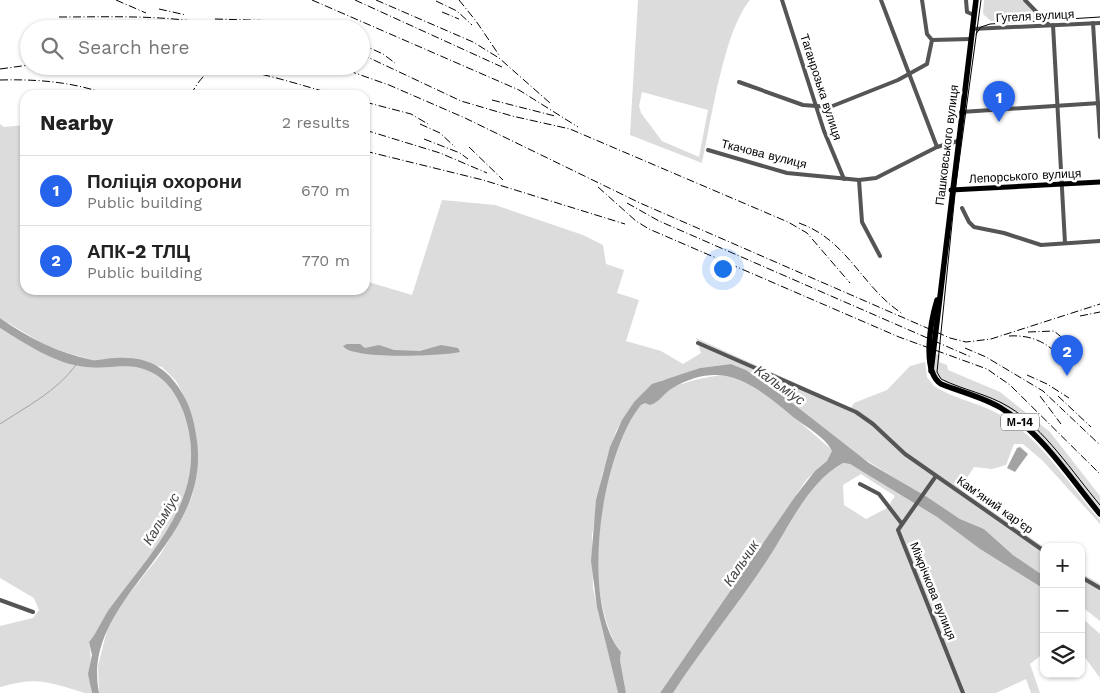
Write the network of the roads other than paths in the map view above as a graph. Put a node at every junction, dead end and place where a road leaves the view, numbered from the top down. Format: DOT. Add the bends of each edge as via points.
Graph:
graph roads {
  1 [pos="782,0"];
  2 [pos="881,0"];
  3 [pos="922,0"];
  4 [pos="966,0"];
  5 [pos="976,0"];
  6 [pos="1026,0"];
  7 [pos="974,15"];
  8 [pos="1100,22"];
  9 [pos="1093,23"];
  10 [pos="1051,25"];
  11 [pos="972,30"];
  12 [pos="971,38"];
  13 [pos="932,40"];
  14 [pos="908,74"];
  15 [pos="739,82"];
  16 [pos="1099,104"];
  17 [pos="817,106"];
  18 [pos="1057,106"];
  19 [pos="961,112"];
  20 [pos="1100,137"];
  21 [pos="958,141"];
  22 [pos="937,147"];
  23 [pos="708,150"];
  24 [pos="844,179"];
  25 [pos="859,180"];
  26 [pos="1100,182"];
  27 [pos="1061,184"];
  28 [pos="951,190"];
  29 [pos="962,208"];
  30 [pos="1100,241"];
  31 [pos="1065,243"];
  32 [pos="880,256"];
  33 [pos="698,343"];
  34 [pos="936,476"];
  35 [pos="860,484"];
  36 [pos="1100,514"];
  37 [pos="902,524"];
  38 [pos="1040,548"];
  39 [pos="1085,579"];
  40 [pos="1100,588"];
  41 [pos="0,600"];
  42 [pos="33,612"];
  43 [pos="963,693"];
  1 -- 17 [label="street, Таганрозька вулиця"];
  2 -- 14 [label="street"];
  3 -- 13 [label="street" via="927,34"];
  4 -- 7 [label="street" via="968,12"];
  5 -- 7 [label="highway, Пашковського вулиця / М-14"];
  6 -- 10 [label="street"];
  7 -- 11 [label="highway, Пашковського вулиця / М-14"];
  8 -- 9 [label="street, Гугеля вулиця"];
  9 -- 10 [label="street, Гугеля вулиця"];
  9 -- 16 [label="street"];
  10 -- 11 [label="street, Гугеля вулиця"];
  10 -- 18 [label="street"];
  11 -- 12 [label="highway, Пашковського вулиця / М-14"];
  12 -- 13 [label="street"];
  12 -- 19 [label="highway, Пашковського вулиця / М-14"];
  13 -- 14 [label="street" via="928,64"];
  14 -- 17 [label="street" via="833,106"];
  14 -- 22 [label="street"];
  15 -- 17 [label="street" via="802,105"];
  16 -- 18 [label="street"];
  16 -- 20 [label="street"];
  17 -- 24 [label="street, Таганрозька вулиця"];
  18 -- 19 [label="street"];
  18 -- 27 [label="street"];
  19 -- 21 [label="highway, Пашковського вулиця / М-14"];
  21 -- 22 [label="street, Ткачова вулиця"];
  21 -- 28 [label="highway, Пашковського вулиця / М-14"];
  22 -- 25 [label="street, Ткачова вулиця" via="884,174"];
  23 -- 24 [label="street, Ткачова вулиця" via="787,172"];
  24 -- 25 [label="street, Ткачова вулиця"];
  25 -- 32 [label="street" via="862,222"];
  26 -- 27 [label="main road, Лепорського вулиця"];
  27 -- 28 [label="main road, Лепорського вулиця"];
  27 -- 31 [label="street"];
  28 -- 36 [label="highway, Пашковського вулиця / М-14" via="931,361 934,379 994,405 1023,424"];
  29 -- 31 [label="street" via="974,227 1041,245"];
  30 -- 31 [label="street"];
  33 -- 34 [label="street, Кам'яний кар'єр" via="856,412"];
  34 -- 37 [label="street"];
  34 -- 38 [label="street, Кам'яний кар'єр"];
  35 -- 37 [label="street" via="879,494"];
  37 -- 43 [label="street, Міжрічкова вулиця" via="898,530"];
  39 -- 40 [label="street"];
  41 -- 42 [label="street"];
}
